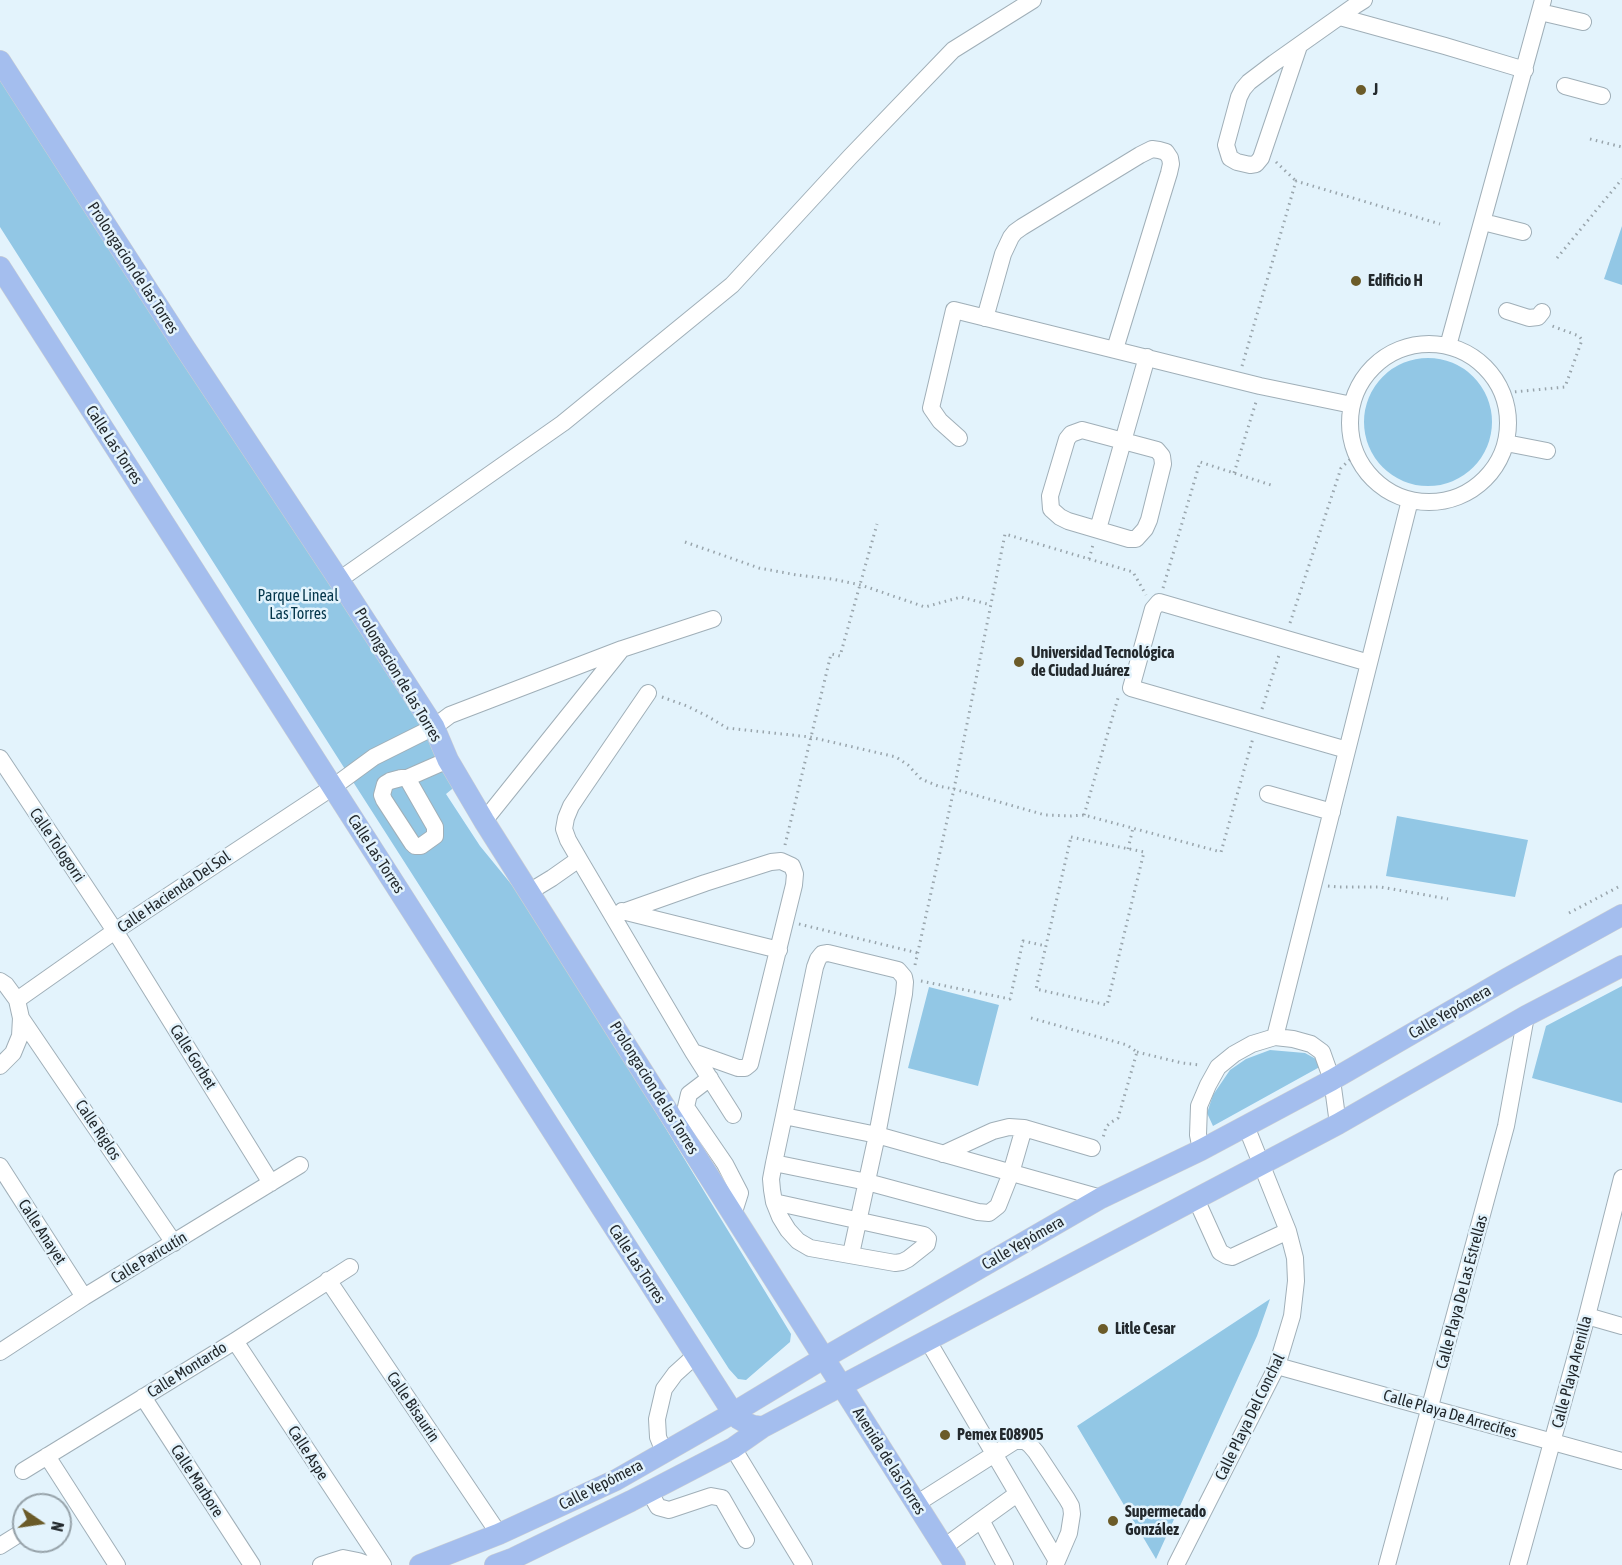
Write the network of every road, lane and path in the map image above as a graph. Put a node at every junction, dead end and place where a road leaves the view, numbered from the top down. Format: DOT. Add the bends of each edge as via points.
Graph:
graph roads {
  1 [pos="1033,0"];
  2 [pos="1364,0"];
  3 [pos="1542,6"];
  4 [pos="1340,17"];
  5 [pos="1583,22"];
  6 [pos="1299,46"];
  7 [pos="0,61"];
  8 [pos="1524,70"];
  9 [pos="1565,86"];
  10 [pos="1602,96"];
  11 [pos="1590,139"];
  12 [pos="1622,147"];
  13 [pos="1264,150"];
  14 [pos="1622,179"];
  15 [pos="1296,181"];
  16 [pos="1483,222"];
  17 [pos="1440,224"];
  18 [pos="1523,232"];
  19 [pos="1557,258"];
  20 [pos="0,267"];
  21 [pos="1507,311"];
  22 [pos="1540,314"];
  23 [pos="985,318"];
  24 [pos="1448,346"];
  25 [pos="1115,349"];
  26 [pos="1147,357"];
  27 [pos="1238,379"];
  28 [pos="1260,386"];
  29 [pos="1503,393"];
  30 [pos="1352,405"];
  31 [pos="959,438"];
  32 [pos="1123,441"];
  33 [pos="1506,443"];
  34 [pos="1547,451"];
  35 [pos="1356,454"];
  36 [pos="1234,473"];
  37 [pos="1274,486"];
  38 [pos="1410,500"];
  39 [pos="877,524"];
  40 [pos="1098,529"];
  41 [pos="685,542"];
  42 [pos="339,580"];
  43 [pos="861,585"];
  44 [pos="991,605"];
  45 [pos="1156,605"];
  46 [pos="713,619"];
  47 [pos="1285,638"];
  48 [pos="622,649"];
  49 [pos="1369,663"];
  50 [pos="1131,688"];
  51 [pos="648,693"];
  52 [pos="1257,724"];
  53 [pos="434,727"];
  54 [pos="810,737"];
  55 [pos="1347,750"];
  56 [pos="374,757"];
  57 [pos="0,758"];
  58 [pos="448,760"];
  59 [pos="407,778"];
  60 [pos="390,781"];
  61 [pos="333,787"];
  62 [pos="954,789"];
  63 [pos="1268,794"];
  64 [pos="1332,812"];
  65 [pos="1084,814"];
  66 [pos="484,821"];
  67 [pos="1133,828"];
  68 [pos="1128,849"];
  69 [pos="579,859"];
  70 [pos="781,861"];
  71 [pos="1314,882"];
  72 [pos="1622,885"];
  73 [pos="529,892"];
  74 [pos="1448,899"];
  75 [pos="615,909"];
  76 [pos="1569,913"];
  77 [pos="1622,915"];
  78 [pos="785,920"];
  79 [pos="115,931"];
  80 [pos="1046,946"];
  81 [pos="779,950"];
  82 [pos="918,953"];
  83 [pos="1622,966"];
  84 [pos="908,978"];
  85 [pos="0,981"];
  86 [pos="17,1000"];
  87 [pos="1526,1016"];
  88 [pos="21,1018"];
  89 [pos="1031,1018"];
  90 [pos="1275,1037"];
  91 [pos="693,1052"];
  92 [pos="1137,1052"];
  93 [pos="0,1066"];
  94 [pos="1218,1067"];
  95 [pos="710,1078"];
  96 [pos="1332,1080"];
  97 [pos="733,1115"];
  98 [pos="784,1116"];
  99 [pos="1338,1124"];
  100 [pos="1245,1126"];
  101 [pos="1024,1128"];
  102 [pos="877,1135"];
  103 [pos="1092,1148"];
  104 [pos="1201,1150"];
  105 [pos="943,1154"];
  106 [pos="774,1163"];
  107 [pos="300,1165"];
  108 [pos="1260,1165"];
  109 [pos="0,1166"];
  110 [pos="1011,1173"];
  111 [pos="867,1182"];
  112 [pos="271,1183"];
  113 [pos="1621,1186"];
  114 [pos="1101,1198"];
  115 [pos="1196,1199"];
  116 [pos="774,1202"];
  117 [pos="734,1215"];
  118 [pos="859,1220"];
  119 [pos="1288,1231"];
  120 [pos="174,1243"];
  121 [pos="851,1254"];
  122 [pos="350,1267"];
  123 [pos="328,1280"];
  124 [pos="84,1297"];
  125 [pos="1587,1316"];
  126 [pos="1622,1326"];
  127 [pos="235,1341"];
  128 [pos="928,1341"];
  129 [pos="0,1352"];
  130 [pos="696,1355"];
  131 [pos="824,1358"];
  132 [pos="1278,1366"];
  133 [pos="842,1387"];
  134 [pos="143,1397"];
  135 [pos="1430,1408"];
  136 [pos="733,1413"];
  137 [pos="763,1427"];
  138 [pos="1552,1443"];
  139 [pos="733,1448"];
  140 [pos="664,1452"];
  141 [pos="994,1454"];
  142 [pos="47,1456"];
  143 [pos="1622,1461"];
  144 [pos="23,1471"];
  145 [pos="650,1491"];
  146 [pos="1017,1494"];
  147 [pos="916,1504"];
  148 [pos="981,1520"];
  149 [pos="499,1534"];
  150 [pos="746,1539"];
  151 [pos="949,1556"];
  152 [pos="509,1563"];
  153 [pos="1056,1563"];
  154 [pos="117,1565"];
  155 [pos="252,1565"];
  156 [pos="321,1565"];
  157 [pos="369,1565"];
  158 [pos="383,1565"];
  159 [pos="420,1565"];
  160 [pos="804,1565"];
  161 [pos="1005,1565"];
  162 [pos="1176,1565"];
  163 [pos="1387,1565"];
  164 [pos="1518,1565"];
  1 -- 42 [label="street" via="953,50 732,285 563,423"];
  2 -- 4 [label="street"];
  3 -- 5 [label="street"];
  3 -- 8 [label="street"];
  4 -- 6 [label="street"];
  4 -- 8 [label="street"];
  6 -- 13 [label="street"];
  6 -- 13 [label="street" via="1250,82 1239,97 1227,138 1230,158 1256,164"];
  7 -- 42 [label="main road, Prolongacion de las Torres"];
  8 -- 16 [label="street"];
  9 -- 10 [label="street"];
  11 -- 12 [label="path"];
  13 -- 15 [label="path"];
  14 -- 19 [label="path"];
  15 -- 17 [label="path"];
  15 -- 27 [label="path"];
  16 -- 18 [label="street"];
  16 -- 24 [label="street"];
  20 -- 61 [label="main road, Calle Las Torres"];
  21 -- 22 [label="street" via="1523,316"];
  22 -- 29 [label="path" via="1549,325 1582,340 1565,387"];
  23 -- 25 [label="street"];
  23 -- 25 [label="street" via="1003,254 1015,232 1140,155 1159,150 1166,152 1171,164"];
  23 -- 31 [label="street" via="954,310 931,408"];
  24 -- 29 [label="street" via="1471,355 1490,372"];
  24 -- 30 [label="street" via="1427,344 1388,355 1359,386"];
  25 -- 26 [label="street"];
  26 -- 27 [label="street"];
  26 -- 32 [label="street"];
  27 -- 28 [label="street"];
  28 -- 30 [label="street"];
  28 -- 36 [label="path"];
  29 -- 33 [label="street" via="1508,418"];
  30 -- 35 [label="street" via="1351,430"];
  32 -- 40 [label="street"];
  32 -- 40 [label="street" via="1157,450 1162,456 1149,520 1136,538"];
  32 -- 40 [label="street" via="1082,430 1071,434 1050,496 1053,512 1068,521"];
  33 -- 34 [label="street"];
  33 -- 38 [label="street" via="1496,465 1480,484 1459,497 1435,502"];
  35 -- 38 [label="street" via="1369,475"];
  35 -- 47 [label="path" via="1341,468"];
  36 -- 37 [label="path"];
  36 -- 45 [label="path" via="1200,462"];
  38 -- 49 [label="street"];
  39 -- 43 [label="path"];
  41 -- 43 [label="path" via="759,568"];
  42 -- 53 [label="main road, Prolongacion de las Torres"];
  43 -- 44 [label="path" via="925,607 960,597"];
  43 -- 54 [label="path" via="840,656 831,654"];
  44 -- 45 [label="path" via="1005,534 1133,572"];
  44 -- 62 [label="path"];
  45 -- 47 [label="street"];
  45 -- 50 [label="street"];
  46 -- 48 [label="street, Calle Hacienda Del Sol"];
  47 -- 49 [label="street"];
  47 -- 52 [label="path"];
  48 -- 53 [label="street, Calle Hacienda Del Sol" via="450,715"];
  48 -- 66 [label="street"];
  49 -- 55 [label="street"];
  50 -- 52 [label="street"];
  50 -- 65 [label="path" via="1122,685"];
  51 -- 54 [label="path" via="687,706 727,728"];
  51 -- 69 [label="street" via="580,791 566,818 564,829"];
  52 -- 55 [label="street"];
  52 -- 67 [label="path" via="1221,852"];
  53 -- 56 [label="street, Calle Hacienda Del Sol"];
  53 -- 58 [label="main road, Prolongacion de las Torres"];
  54 -- 62 [label="path" via="896,757 921,779"];
  54 -- 70 [label="path"];
  55 -- 64 [label="street"];
  56 -- 60 [label="street"];
  56 -- 61 [label="street, Calle Hacienda Del Sol"];
  57 -- 79 [label="street, Calle Tologorri"];
  58 -- 59 [label="street"];
  58 -- 66 [label="main road, Prolongacion de las Torres"];
  59 -- 60 [label="street"];
  59 -- 60 [label="street" via="436,831 422,846 412,843 384,800 383,789"];
  61 -- 79 [label="street, Calle Hacienda Del Sol"];
  61 -- 130 [label="main road, Calle Las Torres"];
  62 -- 65 [label="path" via="1045,815"];
  62 -- 82 [label="path"];
  63 -- 64 [label="street"];
  64 -- 71 [label="street"];
  65 -- 67 [label="path"];
  66 -- 73 [label="main road, Prolongacion de las Torres"];
  67 -- 68 [label="path"];
  68 -- 80 [label="path" via="1071,837"];
  68 -- 80 [label="path" via="1144,852 1107,1005 1036,989"];
  69 -- 73 [label="street"];
  69 -- 75 [label="street"];
  70 -- 75 [label="street"];
  70 -- 78 [label="street" via="792,866 795,874"];
  71 -- 74 [label="path" via="1338,887 1381,887"];
  71 -- 90 [label="street"];
  72 -- 76 [label="path"];
  73 -- 117 [label="main road, Prolongacion de las Torres"];
  75 -- 81 [label="street"];
  75 -- 91 [label="street"];
  77 -- 96 [label="main road, Calle Yepómera"];
  78 -- 81 [label="street"];
  78 -- 82 [label="path"];
  79 -- 86 [label="street, Calle Hacienda Del Sol"];
  79 -- 112 [label="street, Calle Gorbet"];
  80 -- 84 [label="path" via="1023,941 1010,999"];
  81 -- 91 [label="street" via="750,1064 738,1068"];
  82 -- 84 [label="path"];
  83 -- 87 [label="main road, Calle Yepómera"];
  84 -- 98 [label="street" via="898,970 822,954"];
  84 -- 102 [label="street"];
  85 -- 86 [label="street"];
  86 -- 88 [label="street"];
  87 -- 99 [label="main road, Calle Yepómera"];
  87 -- 135 [label="street, Calle Playa De Las Estrellas" via="1506,1126"];
  88 -- 93 [label="street" via="20,1036 13,1053"];
  88 -- 120 [label="street, Calle Riglos"];
  89 -- 92 [label="path"];
  90 -- 94 [label="street" via="1252,1044"];
  90 -- 96 [label="street" via="1318,1048"];
  91 -- 95 [label="street"];
  92 -- 94 [label="path"];
  92 -- 103 [label="path" via="1119,1118 1106,1127 1103,1139"];
  94 -- 104 [label="street" via="1199,1106"];
  95 -- 97 [label="street"];
  95 -- 117 [label="street" via="689,1094 686,1107 740,1193"];
  96 -- 99 [label="street"];
  96 -- 100 [label="main road, Calle Yepómera"];
  98 -- 102 [label="street"];
  98 -- 106 [label="street"];
  99 -- 108 [label="main road, Calle Yepómera"];
  100 -- 104 [label="main road, Calle Yepómera"];
  100 -- 108 [label="street, Calle Playa Del Conchal"];
  101 -- 103 [label="street"];
  101 -- 105 [label="street" via="993,1131"];
  101 -- 110 [label="street"];
  102 -- 105 [label="street"];
  102 -- 111 [label="street"];
  104 -- 114 [label="main road, Calle Yepómera"];
  105 -- 110 [label="street"];
  106 -- 111 [label="street"];
  106 -- 116 [label="street"];
  107 -- 112 [label="street, Calle Paricutín"];
  108 -- 115 [label="main road, Calle Yepómera"];
  108 -- 119 [label="street, Calle Playa Del Conchal"];
  109 -- 124 [label="street, Calle Anayet"];
  110 -- 111 [label="street" via="998,1206 989,1213"];
  110 -- 114 [label="street"];
  111 -- 118 [label="street"];
  112 -- 120 [label="street, Calle Paricutín"];
  113 -- 125 [label="street, Calle Playa Arenilla"];
  114 -- 131 [label="main road, Calle Yepómera"];
  115 -- 119 [label="street" via="1220,1252 1227,1256"];
  115 -- 128 [label="main road, Calle Yepómera"];
  116 -- 118 [label="street"];
  116 -- 121 [label="street" via="798,1241 810,1248"];
  117 -- 131 [label="main road, Prolongacion de las Torres"];
  118 -- 121 [label="street"];
  118 -- 121 [label="street" via="924,1235 927,1244 895,1263"];
  119 -- 132 [label="street, Calle Playa Del Conchal" via="1296,1281 1292,1316"];
  120 -- 124 [label="street, Calle Paricutín"];
  122 -- 123 [label="street, Calle Montardo"];
  123 -- 127 [label="street, Calle Montardo"];
  123 -- 149 [label="street, Calle Bisaurin"];
  124 -- 129 [label="street, Calle Paricutín"];
  125 -- 126 [label="street"];
  125 -- 138 [label="street, Calle Playa Arenilla"];
  127 -- 134 [label="street, Calle Montardo"];
  127 -- 158 [label="street, Calle Aspe"];
  128 -- 133 [label="main road, Calle Yepómera"];
  128 -- 141 [label="street"];
  130 -- 136 [label="main road, Calle Las Torres"];
  130 -- 140 [label="street" via="664,1389 657,1419"];
  131 -- 133 [label="main road, Avenida de las Torres"];
  131 -- 136 [label="main road, Calle Yepómera"];
  132 -- 135 [label="street, Calle Playa De Arrecifes"];
  132 -- 162 [label="street, Calle Playa Del Conchal"];
  133 -- 137 [label="main road, Calle Yepómera"];
  133 -- 147 [label="main road, Avenida de las Torres"];
  134 -- 142 [label="street, Calle Montardo"];
  134 -- 155 [label="street, Calle Marbore"];
  135 -- 138 [label="street, Calle Playa De Arrecifes"];
  135 -- 163 [label="street, Calle Playa De Las Estrellas"];
  136 -- 137 [label="main road, Calle Las Torres" via="746,1423"];
  136 -- 140 [label="main road, Calle Yepómera"];
  137 -- 139 [label="main road, Calle Yepómera"];
  138 -- 143 [label="street, Calle Playa De Arrecifes"];
  138 -- 164 [label="street, Calle Playa Arenilla"];
  139 -- 145 [label="main road, Calle Yepómera"];
  139 -- 160 [label="street"];
  140 -- 149 [label="main road, Calle Yepómera" via="615,1480"];
  141 -- 146 [label="street"];
  141 -- 147 [label="street"];
  141 -- 153 [label="street" via="1015,1441 1030,1444 1068,1499 1072,1514 1069,1533"];
  142 -- 144 [label="street, Calle Montardo"];
  142 -- 154 [label="street"];
  145 -- 150 [label="street" via="658,1507 669,1510 711,1496 722,1498"];
  145 -- 152 [label="main road, Calle Yepómera"];
  146 -- 148 [label="street"];
  146 -- 153 [label="street"];
  147 -- 151 [label="main road, Avenida de las Torres"];
  148 -- 151 [label="street"];
  148 -- 161 [label="street"];
  149 -- 159 [label="main road, Calle Yepómera"];
  156 -- 157 [label="street" via="343,1558"];
}
